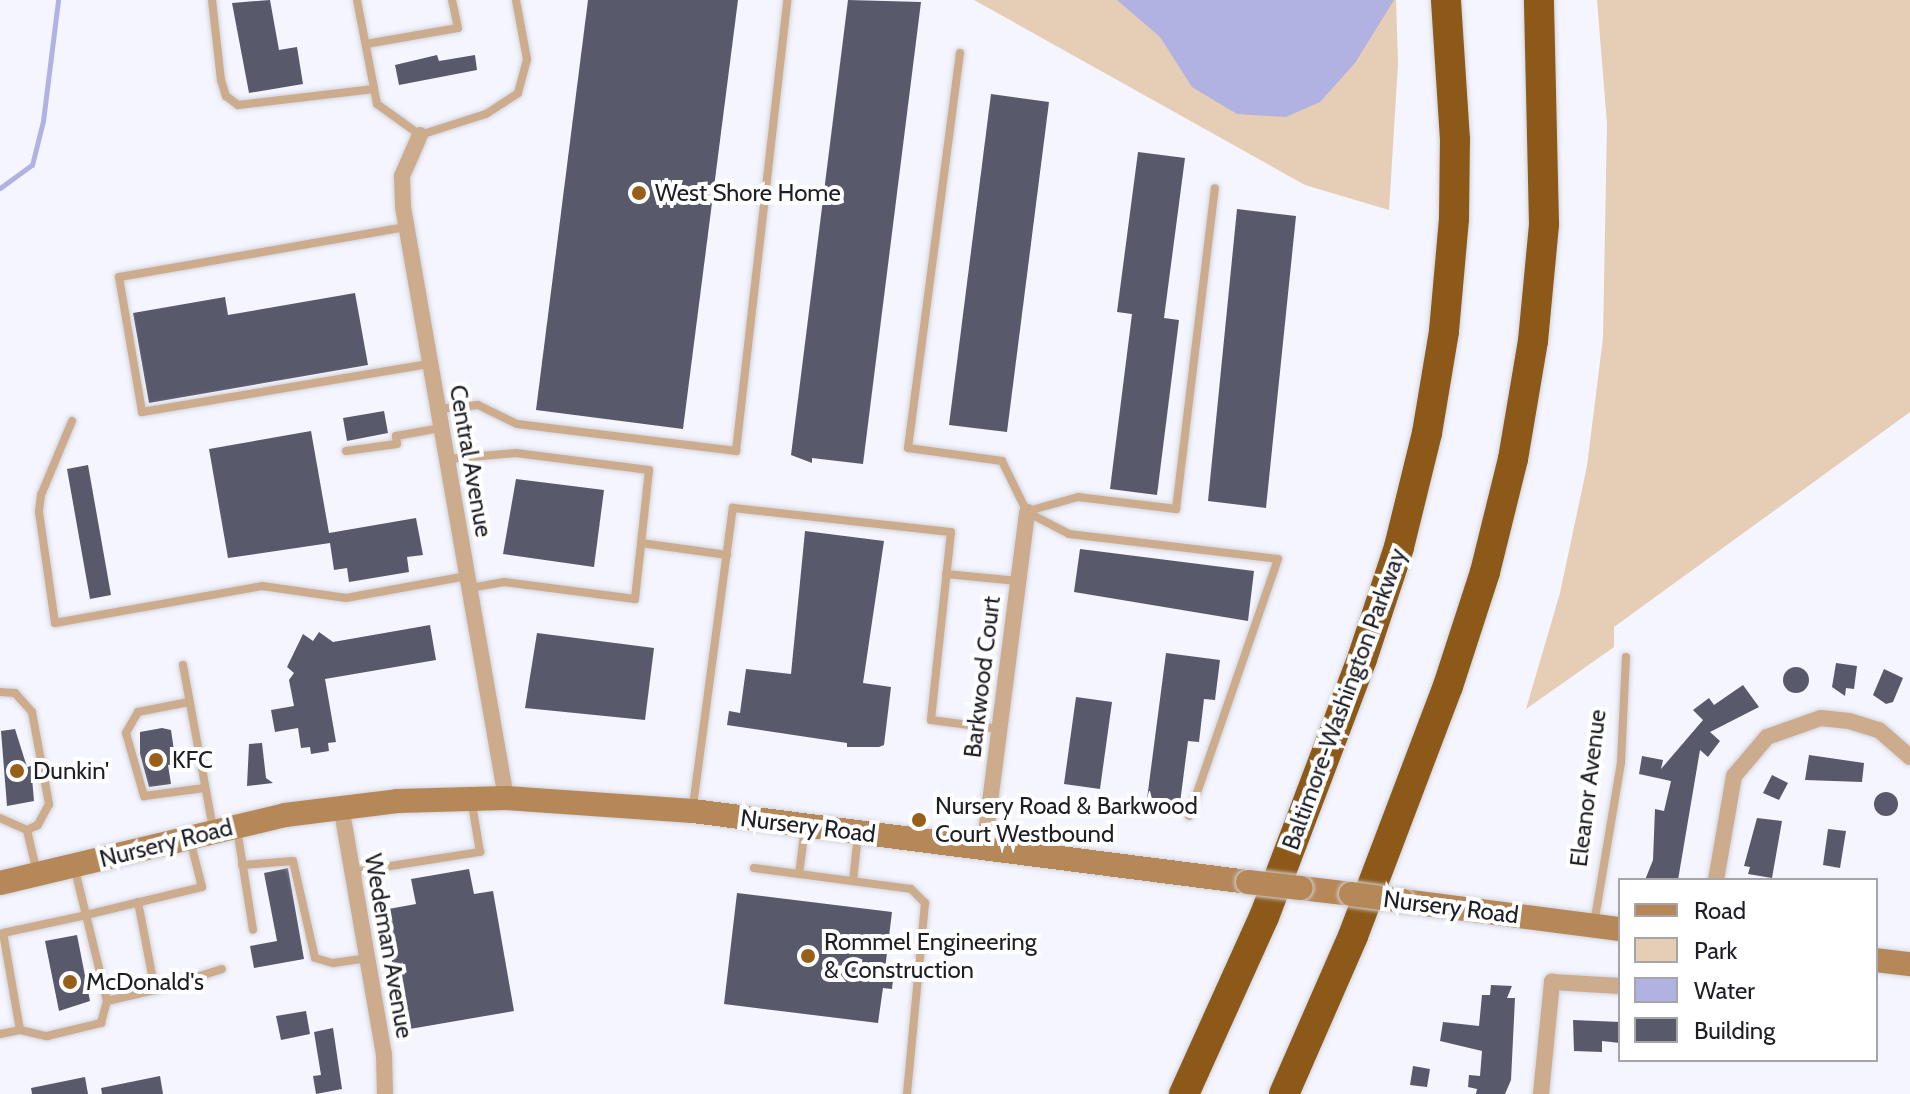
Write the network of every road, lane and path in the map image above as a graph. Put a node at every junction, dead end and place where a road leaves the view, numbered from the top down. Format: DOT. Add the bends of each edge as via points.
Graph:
graph roads {
  1 [pos="212,0"];
  2 [pos="357,0"];
  3 [pos="452,0"];
  4 [pos="516,0"];
  5 [pos="787,0"];
  6 [pos="1446,0"];
  7 [pos="1539,0"];
  8 [pos="366,44"];
  9 [pos="960,53"];
  10 [pos="374,89"];
  11 [pos="420,135"];
  12 [pos="1215,188"];
  13 [pos="406,227"];
  14 [pos="430,364"];
  15 [pos="438,409"];
  16 [pos="72,421"];
  17 [pos="441,428"];
  18 [pos="346,451"];
  19 [pos="447,459"];
  20 [pos="1027,512"];
  21 [pos="641,543"];
  22 [pos="727,555"];
  23 [pos="946,574"];
  24 [pos="1019,581"];
  25 [pos="468,582"];
  26 [pos="1626,657"];
  27 [pos="183,665"];
  28 [pos="0,692"];
  29 [pos="189,702"];
  30 [pos="1000,729"];
  31 [pos="1910,757"];
  32 [pos="204,788"];
  33 [pos="506,798"];
  34 [pos="471,799"];
  35 [pos="341,806"];
  36 [pos="693,811"];
  37 [pos="1189,816"];
  38 [pos="0,818"];
  39 [pos="224,826"];
  40 [pos="805,826"];
  41 [pos="27,830"];
  42 [pos="858,833"];
  43 [pos="188,835"];
  44 [pos="984,849"];
  45 [pos="242,865"];
  46 [pos="74,866"];
  47 [pos="754,868"];
  48 [pos="352,872"];
  49 [pos="799,874"];
  50 [pos="38,875"];
  51 [pos="1716,878"];
  52 [pos="853,881"];
  53 [pos="0,883"];
  54 [pos="138,902"];
  55 [pos="86,915"];
  56 [pos="1594,925"];
  57 [pos="1618,929"];
  58 [pos="253,930"];
  59 [pos="1910,957"];
  60 [pos="367,958"];
  61 [pos="1878,960"];
  62 [pos="1910,964"];
  63 [pos="222,969"];
  64 [pos="1618,986"];
  65 [pos="155,990"];
  66 [pos="107,1001"];
  67 [pos="20,1030"];
  68 [pos="0,1034"];
  69 [pos="385,1094"];
  70 [pos="907,1094"];
  71 [pos="1184,1094"];
  72 [pos="1284,1094"];
  73 [pos="1541,1094"];
  1 -- 10 [label="lane" via="221,80 226,96 238,105"];
  2 -- 8 [label="lane"];
  3 -- 8 [label="lane" via="458,28"];
  4 -- 11 [label="lane" via="527,59 518,93 486,114"];
  5 -- 15 [label="lane" via="736,451 517,424 478,405"];
  6 -- 71 [label="highway, Baltimore-Washington Parkway" via="1454,218 1444,331 1423,447 1399,547 1357,673 1264,917"];
  7 -- 72 [label="highway" via="1544,224 1533,341 1513,459 1485,572 1448,686 1353,936"];
  8 -- 10 [label="lane"];
  9 -- 20 [label="lane" via="908,448 1002,461"];
  10 -- 11 [label="lane" via="377,104"];
  11 -- 13 [label="street, Central Avenue" via="402,176"];
  12 -- 20 [label="lane" via="1176,509 1078,497"];
  13 -- 14 [label="street, Central Avenue"];
  13 -- 14 [label="lane" via="119,277 142,412"];
  14 -- 15 [label="street, Central Avenue"];
  15 -- 17 [label="street, Central Avenue"];
  16 -- 25 [label="lane" via="39,512 55,623 262,586 346,598"];
  17 -- 18 [label="lane" via="396,436 397,444"];
  17 -- 19 [label="street, Central Avenue"];
  19 -- 21 [label="lane" via="516,453 649,470"];
  19 -- 25 [label="street, Central Avenue"];
  20 -- 24 [label="street, Barkwood Court"];
  20 -- 37 [label="lane" via="1069,534 1278,559"];
  21 -- 22 [label="lane"];
  21 -- 25 [label="lane" via="635,599"];
  22 -- 23 [label="lane" via="733,508 951,532"];
  22 -- 36 [label="lane"];
  23 -- 24 [label="lane"];
  23 -- 30 [label="lane" via="931,720"];
  24 -- 30 [label="street, Barkwood Court"];
  25 -- 33 [label="street, Central Avenue"];
  26 -- 56 [label="lane, Eleanor Avenue" via="1621,762"];
  27 -- 29 [label="lane"];
  28 -- 41 [label="lane" via="15,693 32,712 49,804 47,815"];
  29 -- 32 [label="lane"];
  29 -- 32 [label="lane" via="138,712 126,733 144,796"];
  30 -- 44 [label="street, Barkwood Court"];
  31 -- 51 [label="street" via="1879,730 1849,721 1821,718 1767,737 1734,776"];
  32 -- 39 [label="lane"];
  33 -- 34 [label="main road, Nursery Road"];
  33 -- 36 [label="main road, Nursery Road"];
  34 -- 35 [label="main road, Nursery Road"];
  34 -- 48 [label="lane" via="480,852"];
  35 -- 39 [label="main road, Nursery Road"];
  35 -- 48 [label="street, Wedeman Avenue"];
  36 -- 40 [label="main road, Nursery Road"];
  38 -- 41 [label="lane"];
  39 -- 43 [label="main road, Nursery Road"];
  39 -- 45 [label="lane"];
  40 -- 42 [label="main road, Nursery Road"];
  40 -- 49 [label="lane"];
  41 -- 50 [label="lane"];
  42 -- 44 [label="main road, Nursery Road"];
  42 -- 52 [label="lane"];
  43 -- 46 [label="main road, Nursery Road"];
  43 -- 54 [label="lane" via="202,887"];
  44 -- 56 [label="main road, Nursery Road, bridge"];
  45 -- 58 [label="lane"];
  45 -- 60 [label="lane" via="293,861 315,958 333,963"];
  46 -- 50 [label="main road, Nursery Road"];
  46 -- 55 [label="lane"];
  47 -- 49 [label="lane"];
  48 -- 60 [label="street, Wedeman Avenue"];
  49 -- 52 [label="lane"];
  50 -- 53 [label="main road, Nursery Road"];
  52 -- 70 [label="lane" via="911,889 920,894 928,911"];
  54 -- 55 [label="lane"];
  54 -- 65 [label="lane"];
  55 -- 66 [label="lane"];
  55 -- 67 [label="lane" via="3,933"];
  56 -- 57 [label="main road, Nursery Road"];
  59 -- 62 [label="street"];
  60 -- 69 [label="street, Wedeman Avenue"];
  61 -- 62 [label="main road"];
  63 -- 65 [label="lane"];
  64 -- 73 [label="street" via="1552,982"];
  65 -- 66 [label="lane"];
  66 -- 67 [label="lane" via="101,1023 47,1036"];
  67 -- 68 [label="lane"];
}
